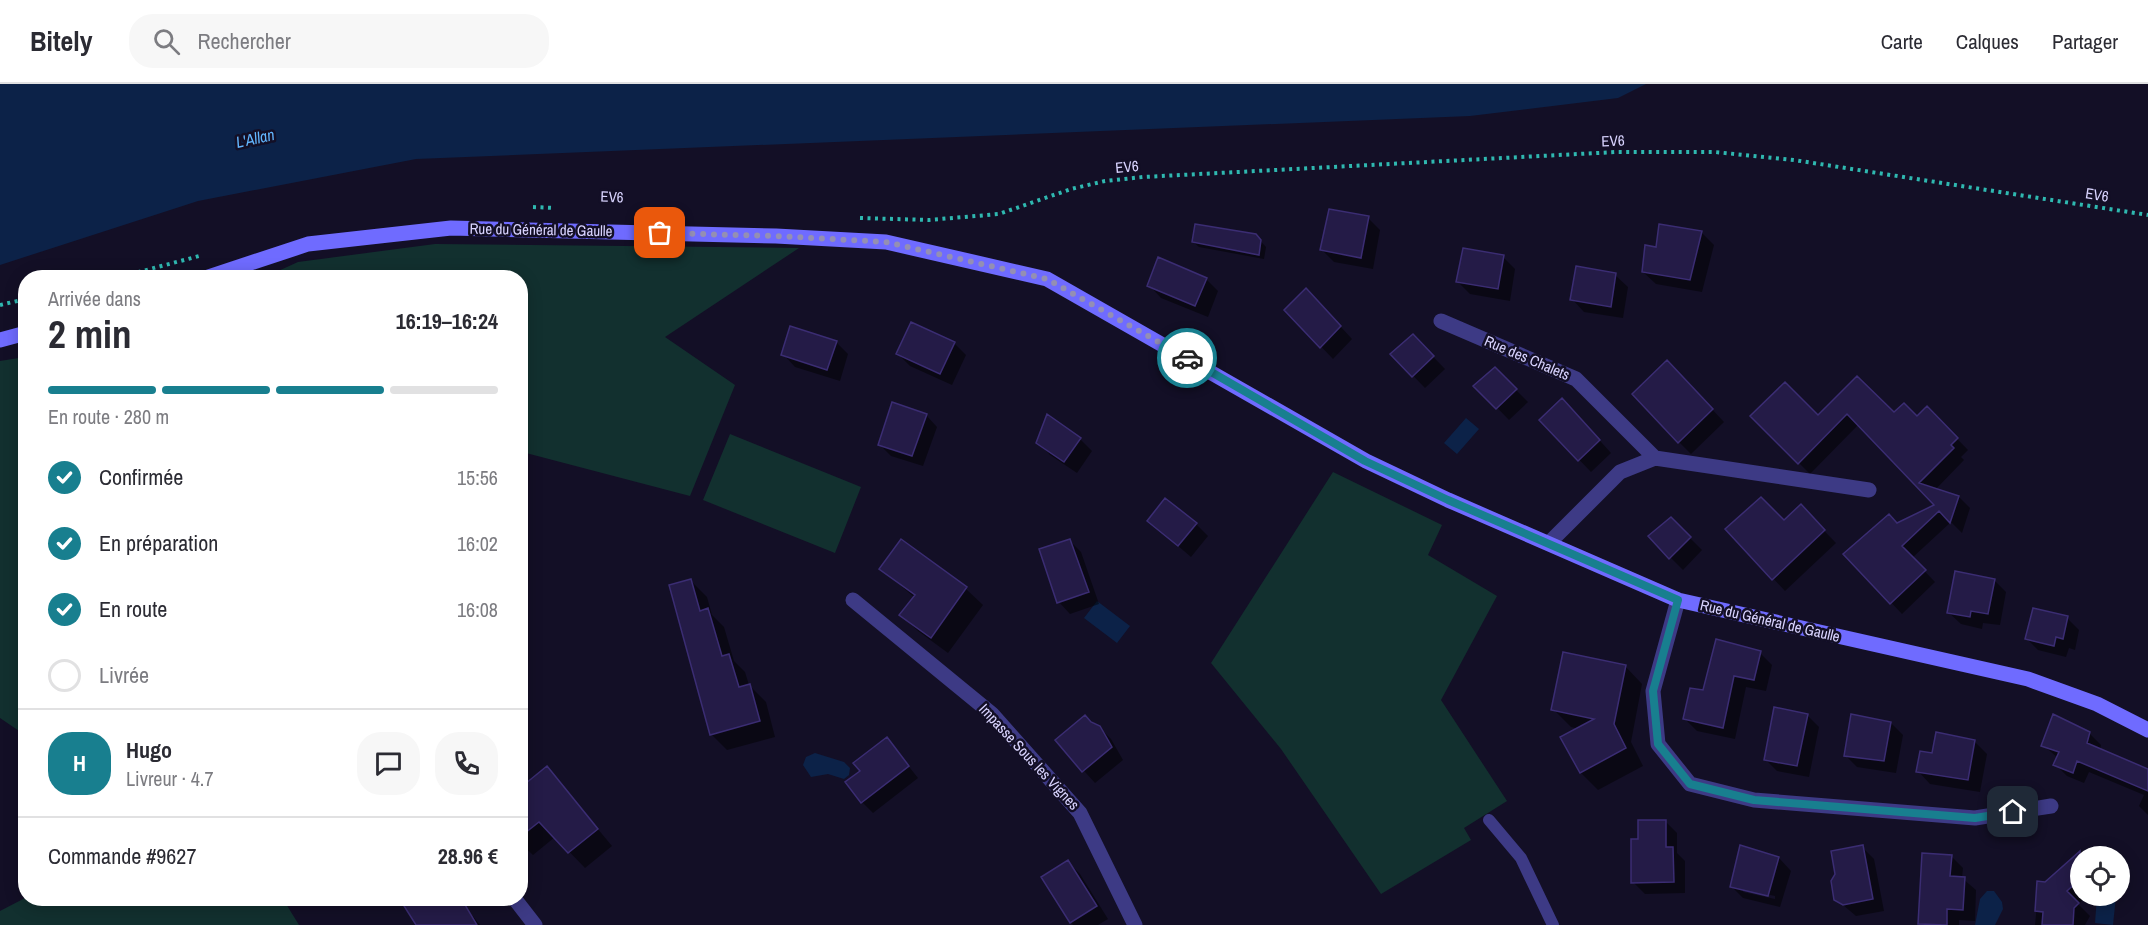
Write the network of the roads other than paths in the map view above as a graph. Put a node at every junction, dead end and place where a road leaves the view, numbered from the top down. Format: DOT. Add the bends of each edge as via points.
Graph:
graph roads {
  1 [pos="230,270"];
  2 [pos="1441,321"];
  3 [pos="18,335"];
  4 [pos="0,340"];
  5 [pos="1655,458"];
  6 [pos="1869,490"];
  7 [pos="1549,543"];
  8 [pos="853,600"];
  9 [pos="1678,600"];
  10 [pos="2148,730"];
  11 [pos="2051,806"];
  12 [pos="1489,820"];
  13 [pos="521,906"];
  14 [pos="536,925"];
  15 [pos="1135,925"];
  16 [pos="1553,925"];
  1 -- 7 [label="main road, Rue du Général de Gaulle" via="308,244 451,228 886,242 1047,279 1365,461"];
  2 -- 5 [label="street, Rue des Chalets" via="1576,379"];
  3 -- 4 [label="main road"];
  5 -- 6 [label="street"];
  5 -- 7 [label="street" via="1620,472"];
  7 -- 9 [label="main road, Rue du Général de Gaulle"];
  8 -- 15 [label="street, Impasse Sous les Vignes" via="992,714 1080,813"];
  9 -- 10 [label="main road, Rue du Général de Gaulle" via="2028,679 2097,704"];
  9 -- 11 [label="street" via="1653,691 1658,744 1690,784 1754,800 1975,818"];
  12 -- 16 [label="lane" via="1521,858"];
  13 -- 14 [label="street"];
}
